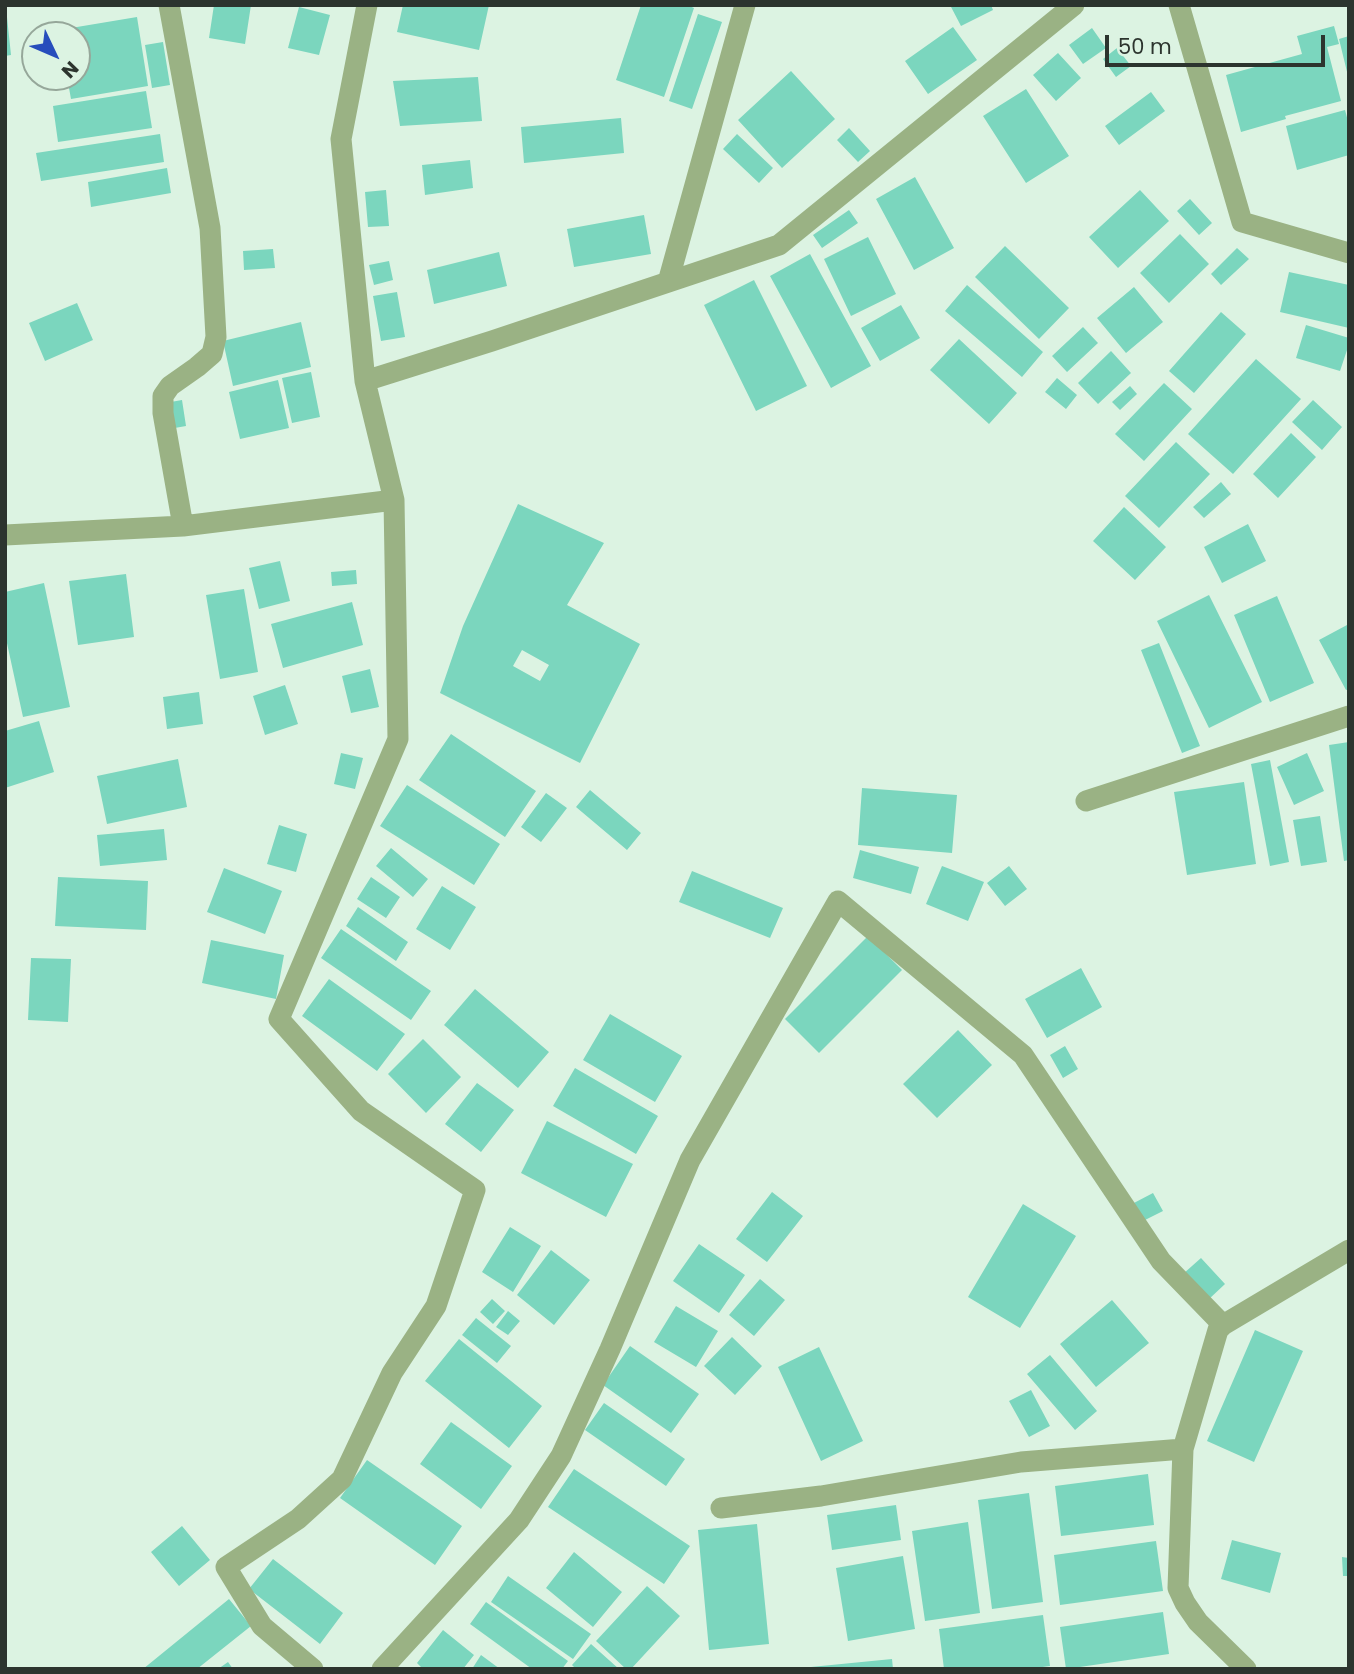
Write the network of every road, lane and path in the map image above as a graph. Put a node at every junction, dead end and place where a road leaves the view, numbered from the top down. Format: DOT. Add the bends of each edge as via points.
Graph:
graph roads {
  1 [pos="169,5"];
  2 [pos="367,5"];
  3 [pos="746,5"];
  4 [pos="1074,5"];
  5 [pos="1179,5"];
  6 [pos="1349,253"];
  7 [pos="668,282"];
  8 [pos="365,381"];
  9 [pos="394,500"];
  10 [pos="183,526"];
  11 [pos="5,535"];
  12 [pos="1349,716"];
  13 [pos="1086,801"];
  14 [pos="1349,1250"];
  15 [pos="1223,1325"];
  16 [pos="1183,1449"];
  17 [pos="721,1508"];
  18 [pos="313,1669"];
  19 [pos="382,1669"];
  20 [pos="1246,1669"];
  1 -- 10 [label="street" via="210,228 216,337 212,354 163,396"];
  2 -- 8 [label="street" via="341,139"];
  3 -- 7 [label="street"];
  4 -- 7 [label="street" via="779,245"];
  5 -- 6 [label="street" via="1242,222"];
  7 -- 8 [label="street"];
  8 -- 9 [label="street"];
  9 -- 10 [label="street"];
  9 -- 18 [label="street" via="398,739 279,1019 361,1111 475,1190 436,1306 392,1373 342,1479 298,1519 226,1567 262,1626"];
  10 -- 11 [label="street"];
  12 -- 13 [label="street"];
  14 -- 15 [label="street"];
  15 -- 16 [label="street"];
  15 -- 19 [label="street" via="1161,1261 1023,1055 838,901 690,1160 561,1456 519,1520"];
  16 -- 17 [label="street" via="1021,1462"];
  16 -- 20 [label="street" via="1178,1588 1198,1622"];
}
